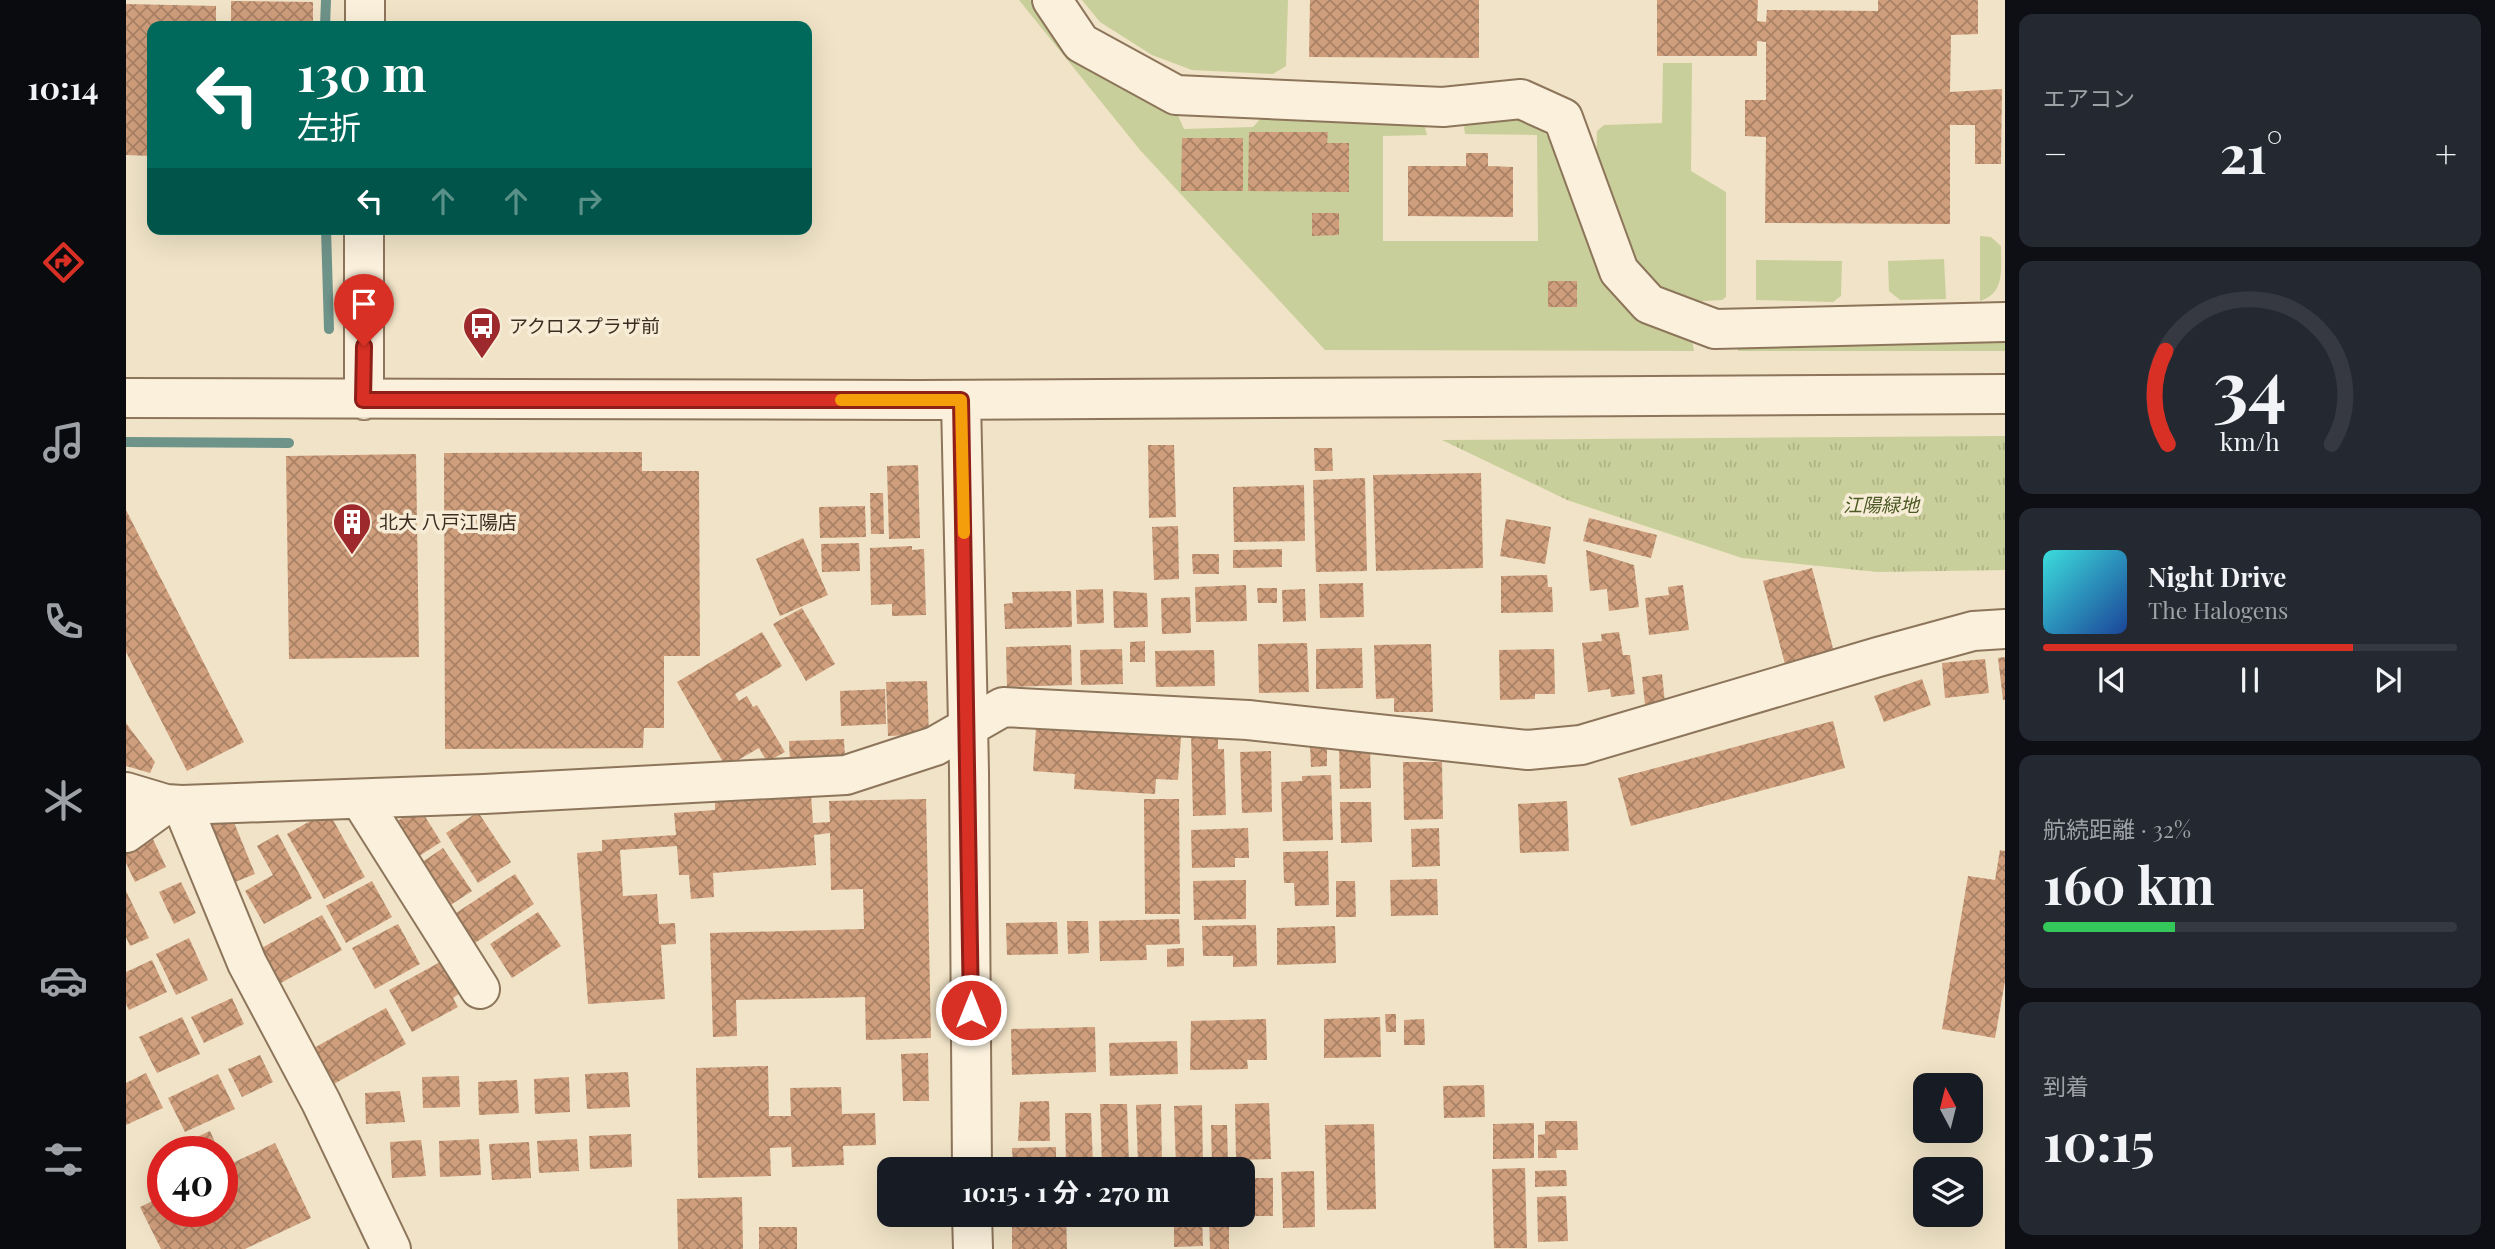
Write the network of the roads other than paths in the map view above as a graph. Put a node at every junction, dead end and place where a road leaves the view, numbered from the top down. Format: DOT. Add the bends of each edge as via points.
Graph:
graph roads {
  1 [pos="365,0"];
  2 [pos="1052,0"];
  3 [pos="365,21"];
  4 [pos="364,235"];
  5 [pos="2005,322"];
  6 [pos="2005,394"];
  7 [pos="126,398"];
  8 [pos="363,400"];
  9 [pos="961,400"];
  10 [pos="2005,629"];
  11 [pos="968,727"];
  12 [pos="126,792"];
  13 [pos="360,799"];
  14 [pos="174,805"];
  15 [pos="126,834"];
  16 [pos="480,989"];
  17 [pos="972,1157"];
  18 [pos="972,1227"];
  19 [pos="391,1249"];
  20 [pos="973,1249"];
  1 -- 3 [label="street"];
  2 -- 5 [label="street" via="1081,43 1176,95 1443,107 1521,99 1563,118 1619,271 1649,304 1715,329"];
  4 -- 8 [label="street"];
  6 -- 9 [label="street"];
  7 -- 8 [label="street"];
  8 -- 9 [label="street"];
  9 -- 11 [label="street"];
  10 -- 11 [label="street" via="1973,631 1581,745 1528,750 1248,720 1003,707"];
  11 -- 13 [label="street" via="935,746 846,775"];
  11 -- 17 [label="street"];
  12 -- 14 [label="street"];
  13 -- 14 [label="street"];
  13 -- 16 [label="street"];
  14 -- 15 [label="street"];
  14 -- 19 [label="street" via="247,963 321,1102"];
  18 -- 20 [label="street"];
}
